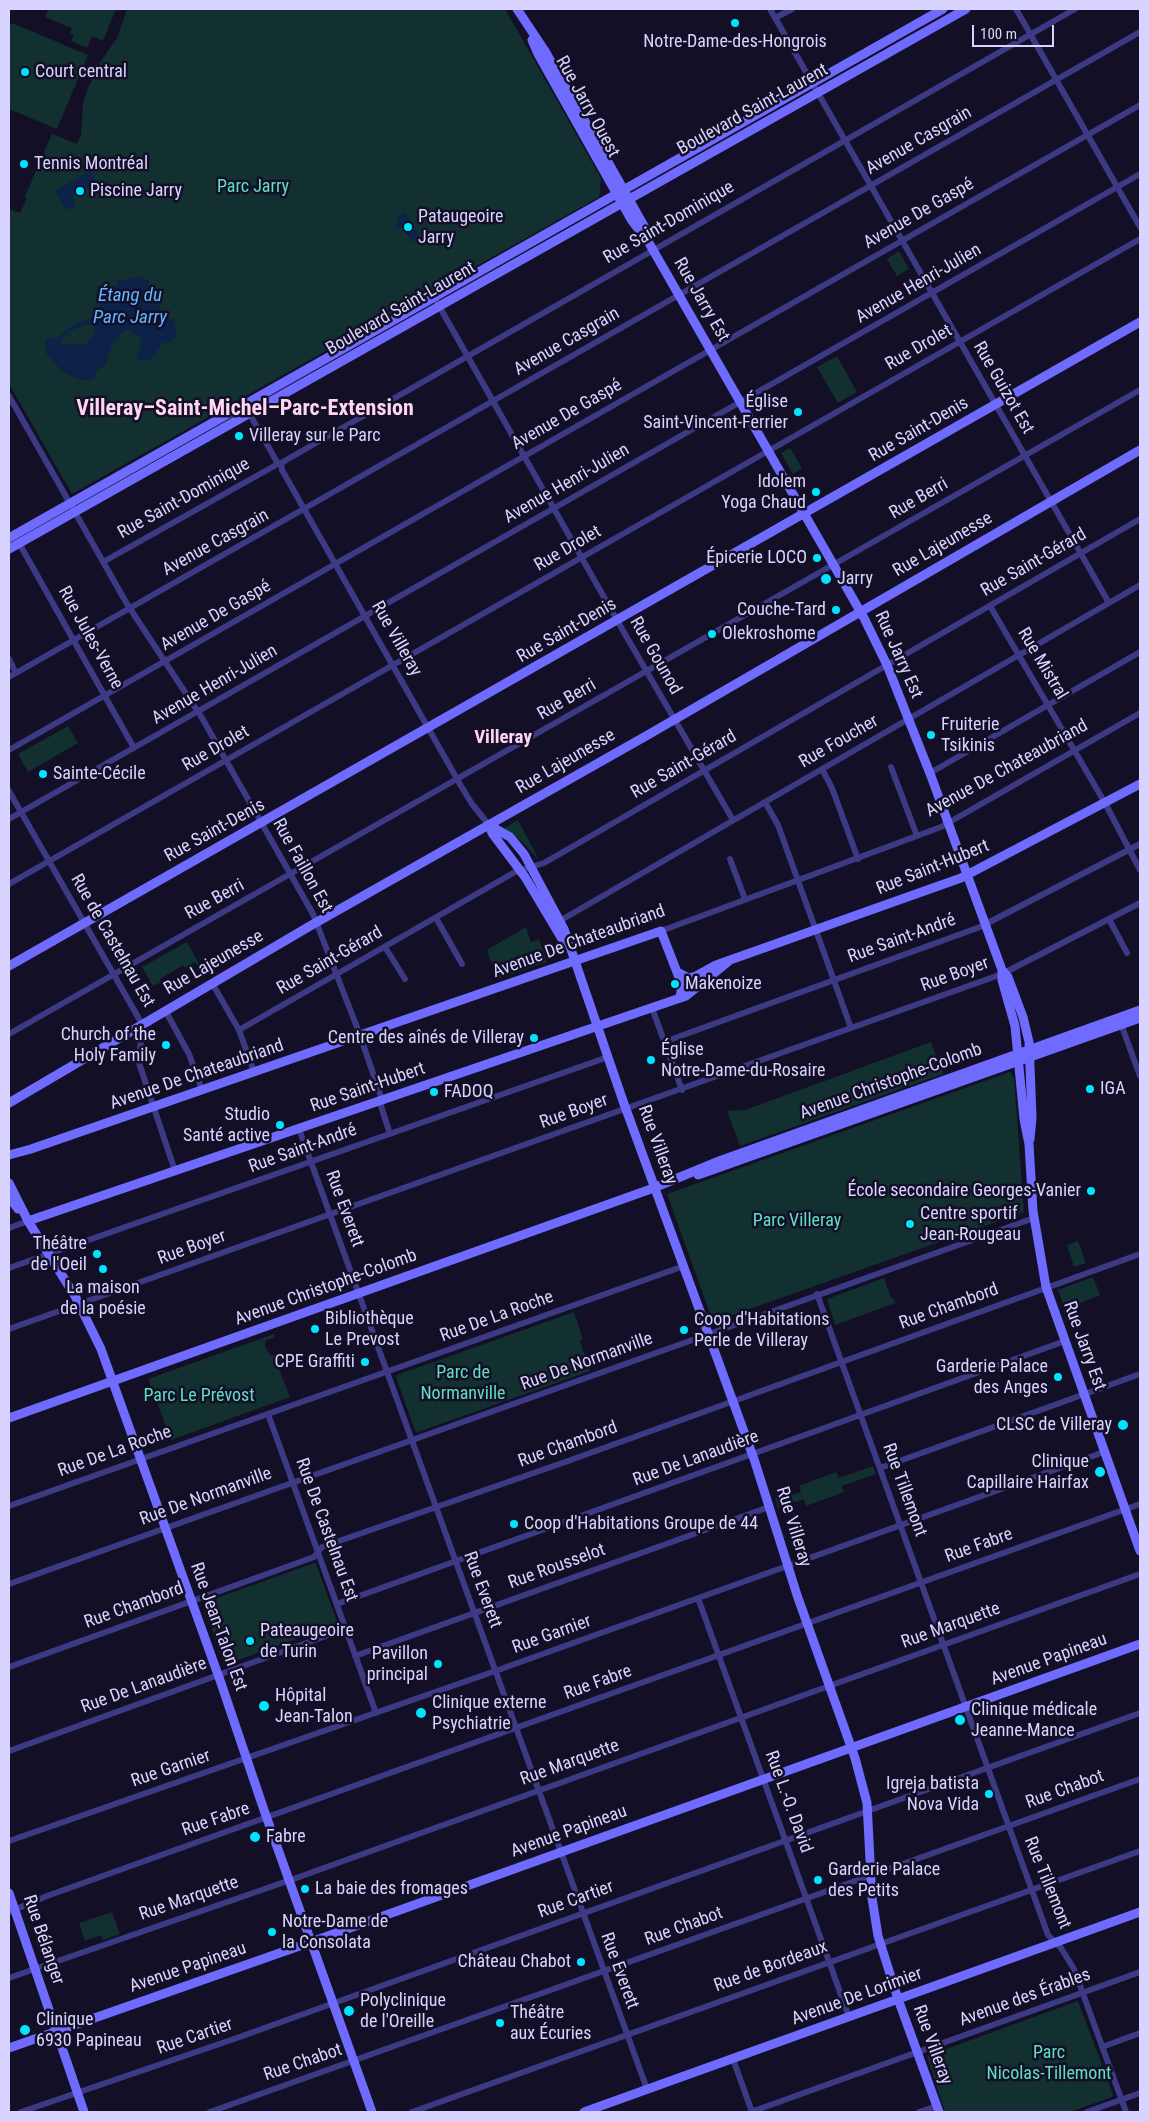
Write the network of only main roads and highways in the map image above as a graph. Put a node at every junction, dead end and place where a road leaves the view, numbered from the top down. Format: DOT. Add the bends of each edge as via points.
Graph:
graph roads {
  1 [pos="516,9"];
  2 [pos="943,9"];
  3 [pos="966,9"];
  4 [pos="620,192"];
  5 [pos="625,201"];
  6 [pos="1140,322"];
  7 [pos="1140,450"];
  8 [pos="804,514"];
  9 [pos="9,538"];
  10 [pos="9,549"];
  11 [pos="860,612"];
  12 [pos="1140,784"];
  13 [pos="489,825"];
  14 [pos="968,874"];
  15 [pos="557,922"];
  16 [pos="729,961"];
  17 [pos="575,962"];
  18 [pos="9,966"];
  19 [pos="677,972"];
  20 [pos="1003,973"];
  21 [pos="680,998"];
  22 [pos="1140,1010"];
  23 [pos="1140,1018"];
  24 [pos="597,1026"];
  25 [pos="1029,1054"];
  26 [pos="1019,1058"];
  27 [pos="9,1103"];
  28 [pos="1029,1144"];
  29 [pos="9,1155"];
  30 [pos="9,1182"];
  31 [pos="655,1188"];
  32 [pos="9,1197"];
  33 [pos="28,1221"];
  34 [pos="112,1381"];
  35 [pos="9,1418"];
  36 [pos="1140,1551"];
  37 [pos="1140,1644"];
  38 [pos="852,1748"];
  39 [pos="9,1893"];
  40 [pos="12,1910"];
  41 [pos="1140,1912"];
  42 [pos="311,1942"];
  43 [pos="898,1999"];
  44 [pos="57,2032"];
  45 [pos="9,2048"];
  46 [pos="938,2109"];
  47 [pos="84,2112"];
  48 [pos="372,2112"];
  49 [pos="584,2112"];
  1 -- 4 [label="main road, Rue Jarry Ouest" via="538,54"];
  2 -- 4 [label="main road, Boulevard Saint-Laurent"];
  3 -- 5 [label="main road, Boulevard Saint-Laurent"];
  4 -- 5 [label="main road, Rue Jarry Ouest"];
  4 -- 9 [label="main road, Boulevard Saint-Laurent"];
  5 -- 8 [label="main road, Rue Jarry Est" via="637,230 651,246"];
  5 -- 10 [label="main road, Boulevard Saint-Laurent"];
  6 -- 8 [label="main road, Rue Saint-Denis"];
  7 -- 11 [label="main road, Rue Lajeunesse"];
  8 -- 11 [label="main road, Rue Jarry Est"];
  8 -- 18 [label="main road, Rue Saint-Denis"];
  11 -- 13 [label="main road, Rue Lajeunesse"];
  11 -- 14 [label="main road, Rue Jarry Est" via="887,665"];
  12 -- 14 [label="main road, Rue Saint-Hubert"];
  13 -- 15 [label="main road, Rue Villeray"];
  13 -- 15 [label="main road, Rue Villeray" via="515,842 532,868"];
  13 -- 27 [label="main road, Rue Lajeunesse"];
  14 -- 16 [label="main road, Rue Saint-Hubert"];
  14 -- 20 [label="main road, Rue Jarry Est"];
  15 -- 17 [label="main road, Rue Villeray"];
  16 -- 19 [label="main road, Rue Saint-Hubert" via="693,978"];
  16 -- 21 [label="main road, Rue Saint-Hubert" via="692,993"];
  17 -- 19 [label="main road, Avenue De Chateaubriand" via="662,931"];
  17 -- 24 [label="main road, Rue Villeray"];
  17 -- 29 [label="main road, Avenue De Chateaubriand"];
  19 -- 21 [label="main road" via="682,986"];
  20 -- 25 [label="main road, Rue Jarry Est" via="1023,1017"];
  20 -- 26 [label="main road, Rue Jarry Est"];
  21 -- 24 [label="main road, Rue Saint-Hubert"];
  22 -- 25 [label="main road, Avenue Christophe-Colomb"];
  23 -- 25 [label="main road, Avenue Christophe-Colomb"];
  24 -- 31 [label="main road, Rue Villeray"];
  24 -- 33 [label="main road, Rue Saint-Hubert"];
  25 -- 26 [label="main road, Avenue Christophe-Colomb"];
  25 -- 28 [label="main road, Rue Jarry Est" via="1032,1127"];
  26 -- 28 [label="main road, Rue Jarry Est"];
  26 -- 31 [label="main road, Avenue Christophe-Colomb" via="721,1168"];
  28 -- 36 [label="main road, Rue Jarry Est" via="1034,1218 1046,1287"];
  30 -- 33 [label="main road, Rue Jean-Talon Est"];
  31 -- 34 [label="main road, Avenue Christophe-Colomb"];
  31 -- 38 [label="main road, Rue Villeray" via="752,1455 807,1624"];
  32 -- 33 [label="main road, Rue Jean-Talon Est"];
  33 -- 34 [label="main road, Rue Jean-Talon Est" via="80,1304"];
  34 -- 35 [label="main road, Avenue Christophe-Colomb"];
  34 -- 42 [label="main road, Rue Jean-Talon Est"];
  37 -- 38 [label="main road, Avenue Papineau"];
  38 -- 42 [label="main road, Avenue Papineau"];
  38 -- 43 [label="main road, Rue Villeray" via="867,1801 870,1876 880,1944"];
  39 -- 40 [label="main road, Rue Bélanger"];
  40 -- 44 [label="main road, Rue Bélanger"];
  41 -- 43 [label="main road, Avenue De Lorimier"];
  42 -- 44 [label="main road, Avenue Papineau"];
  42 -- 48 [label="main road, Rue Jean-Talon Est"];
  43 -- 46 [label="main road, Rue Villeray"];
  43 -- 49 [label="main road, Avenue De Lorimier"];
  44 -- 45 [label="main road, Avenue Papineau"];
  44 -- 47 [label="main road, Rue Bélanger"];
}
